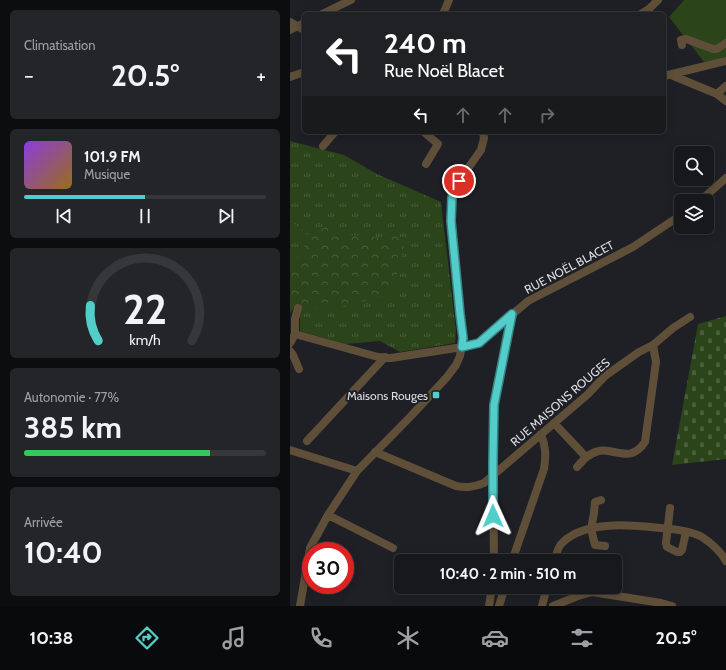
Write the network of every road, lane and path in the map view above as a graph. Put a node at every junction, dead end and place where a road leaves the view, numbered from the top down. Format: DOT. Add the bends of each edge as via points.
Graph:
graph roads {
  1 [pos="351,0"];
  2 [pos="449,0"];
  3 [pos="658,0"];
  4 [pos="326,12"];
  5 [pos="444,12"];
  6 [pos="644,12"];
  7 [pos="290,22"];
  8 [pos="299,27"];
  9 [pos="726,43"];
  10 [pos="682,44"];
  11 [pos="726,61"];
  12 [pos="302,73"];
  13 [pos="667,76"];
  14 [pos="290,77"];
  15 [pos="726,86"];
  16 [pos="717,94"];
  17 [pos="726,101"];
  18 [pos="333,134"];
  19 [pos="426,134"];
  20 [pos="483,134"];
  21 [pos="323,146"];
  22 [pos="426,164"];
  23 [pos="726,178"];
  24 [pos="708,194"];
  25 [pos="674,220"];
  26 [pos="298,308"];
  27 [pos="512,314"];
  28 [pos="690,317"];
  29 [pos="295,334"];
  30 [pos="290,343"];
  31 [pos="653,345"];
  32 [pos="462,347"];
  33 [pos="290,351"];
  34 [pos="385,357"];
  35 [pos="299,369"];
  36 [pos="554,423"];
  37 [pos="541,434"];
  38 [pos="307,441"];
  39 [pos="290,450"];
  40 [pos="375,452"];
  41 [pos="586,457"];
  42 [pos="577,467"];
  43 [pos="357,471"];
  44 [pos="493,476"];
  45 [pos="601,500"];
  46 [pos="670,508"];
  47 [pos="328,516"];
  48 [pos="590,529"];
  49 [pos="667,529"];
  50 [pos="686,532"];
  51 [pos="605,546"];
  52 [pos="393,548"];
  53 [pos="494,554"];
  54 [pos="514,554"];
  55 [pos="557,554"];
  56 [pos="726,559"];
  57 [pos="491,594"];
  58 [pos="503,594"];
  59 [pos="545,594"];
  60 [pos="300,606"];
  61 [pos="489,606"];
  62 [pos="499,606"];
  63 [pos="542,606"];
  64 [pos="553,606"];
  65 [pos="672,606"];
  1 -- 4 [label="street"];
  2 -- 5 [label="street"];
  3 -- 6 [label="street"];
  7 -- 8 [label="street"];
  9 -- 10 [label="street" via="718,49 686,39 681,40"];
  11 -- 13 [label="street"];
  12 -- 14 [label="street"];
  13 -- 16 [label="street"];
  15 -- 16 [label="street"];
  16 -- 17 [label="street"];
  18 -- 21 [label="street"];
  19 -- 22 [label="street" via="438,144"];
  20 -- 32 [label="street" via="481,150 459,181 452,197 451,221"];
  23 -- 24 [label="street"];
  25 -- 27 [label="street, RUE NOËL BLACET" via="633,247 528,301"];
  26 -- 29 [label="street"];
  27 -- 32 [label="street, RUE NOËL BLACET" via="479,343"];
  27 -- 44 [label="street" via="494,405"];
  28 -- 31 [label="street, RUE MAISONS ROUGES"];
  29 -- 30 [label="street"];
  29 -- 34 [label="street, RUE NOËL BLACET"];
  31 -- 36 [label="street, RUE MAISONS ROUGES" via="605,376"];
  31 -- 41 [label="street" via="656,362 645,442 640,450 633,454 601,450"];
  32 -- 34 [label="street, RUE NOËL BLACET"];
  32 -- 40 [label="street" via="456,365 447,376"];
  33 -- 35 [label="street"];
  34 -- 38 [label="street"];
  36 -- 37 [label="street, RUE MAISONS ROUGES"];
  36 -- 41 [label="street"];
  37 -- 44 [label="street, RUE MAISONS ROUGES"];
  37 -- 54 [label="street" via="546,455 544,469"];
  39 -- 43 [label="street"];
  40 -- 43 [label="street"];
  40 -- 44 [label="street, RUE MAISONS ROUGES" via="456,486 474,487"];
  41 -- 42 [label="street"];
  43 -- 47 [label="street"];
  44 -- 53 [label="street"];
  45 -- 48 [label="street" via="595,502"];
  46 -- 49 [label="street"];
  47 -- 52 [label="street"];
  47 -- 60 [label="street" via="310,548"];
  48 -- 49 [label="street" via="632,525"];
  48 -- 51 [label="street" via="595,545"];
  48 -- 55 [label="street" via="572,535 562,543"];
  49 -- 50 [label="street"];
  49 -- 50 [label="street" via="667,547 676,552 682,550"];
  50 -- 56 [label="street" via="702,537"];
  57 -- 61 [label="street"];
  58 -- 62 [label="street"];
  59 -- 63 [label="street"];
  64 -- 65 [label="street" via="592,592"];
}
